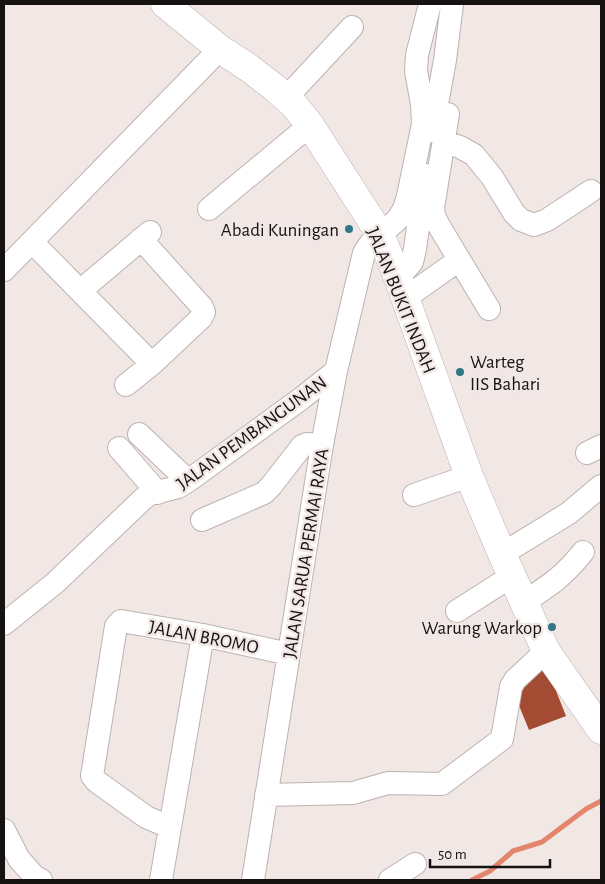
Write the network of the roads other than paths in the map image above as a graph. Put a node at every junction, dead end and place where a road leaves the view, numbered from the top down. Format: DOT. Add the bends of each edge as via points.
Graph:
graph roads {
  1 [pos="165,4"];
  2 [pos="430,4"];
  3 [pos="452,4"];
  4 [pos="352,27"];
  5 [pos="220,49"];
  6 [pos="451,93"];
  7 [pos="286,98"];
  8 [pos="310,125"];
  9 [pos="443,142"];
  10 [pos="592,191"];
  11 [pos="208,209"];
  12 [pos="380,234"];
  13 [pos="32,242"];
  14 [pos="460,260"];
  15 [pos="4,270"];
  16 [pos="401,288"];
  17 [pos="80,291"];
  18 [pos="489,309"];
  19 [pos="152,364"];
  20 [pos="336,370"];
  21 [pos="126,385"];
  22 [pos="138,434"];
  23 [pos="322,445"];
  24 [pos="119,448"];
  25 [pos="469,476"];
  26 [pos="188,481"];
  27 [pos="601,486"];
  28 [pos="158,493"];
  29 [pos="414,495"];
  30 [pos="202,520"];
  31 [pos="582,552"];
  32 [pos="507,565"];
  33 [pos="524,602"];
  34 [pos="457,611"];
  35 [pos="4,624"];
  36 [pos="203,635"];
  37 [pos="546,651"];
  38 [pos="289,654"];
  39 [pos="601,730"];
  40 [pos="266,795"];
  41 [pos="169,826"];
  42 [pos="4,830"];
  43 [pos="415,864"];
  44 [pos="41,880"];
  45 [pos="161,880"];
  46 [pos="253,880"];
  47 [pos="390,880"];
  1 -- 5 [label="main road, JALAN BUKIT INDAH"];
  2 -- 12 [label="street, JALAN SARUA PERMAI RAYA" via="417,55 423,124 412,180 404,209"];
  3 -- 16 [label="street" via="416,249"];
  4 -- 7 [label="street"];
  5 -- 7 [label="main road, JALAN BUKIT INDAH"];
  5 -- 13 [label="street"];
  6 -- 9 [label="street"];
  7 -- 8 [label="main road, JALAN BUKIT INDAH"];
  8 -- 11 [label="street"];
  8 -- 12 [label="main road, JALAN BUKIT INDAH"];
  9 -- 10 [label="street" via="474,155 514,213 534,225"];
  9 -- 14 [label="street" via="434,216"];
  12 -- 16 [label="main road, JALAN BUKIT INDAH"];
  12 -- 20 [label="street, JALAN SARUA PERMAI RAYA" via="364,253"];
  13 -- 15 [label="street"];
  13 -- 17 [label="street"];
  14 -- 16 [label="street"];
  14 -- 18 [label="street"];
  16 -- 25 [label="main road, JALAN BUKIT INDAH"];
  17 -- 19 [label="street"];
  17 -- 19 [label="street" via="146,236 204,312 202,318"];
  19 -- 21 [label="street"];
  20 -- 23 [label="street, JALAN SARUA PERMAI RAYA"];
  20 -- 26 [label="street, JALAN PEMBANGUNAN"];
  22 -- 26 [label="street"];
  23 -- 30 [label="street" via="302,446 264,493"];
  23 -- 38 [label="street, JALAN SARUA PERMAI RAYA"];
  24 -- 28 [label="street"];
  25 -- 29 [label="street"];
  25 -- 32 [label="main road, JALAN BUKIT INDAH"];
  26 -- 28 [label="street, JALAN PEMBANGUNAN"];
  27 -- 32 [label="street"];
  28 -- 35 [label="street, JALAN PEMBANGUNAN" via="143,499 55,583"];
  31 -- 33 [label="street" via="566,572"];
  32 -- 33 [label="main road, JALAN BUKIT INDAH"];
  32 -- 34 [label="street"];
  33 -- 37 [label="main road, JALAN BUKIT INDAH"];
  36 -- 38 [label="street, JALAN BROMO"];
  36 -- 41 [label="street"];
  36 -- 41 [label="street, JALAN BROMO" via="121,621 116,626 92,776 146,817"];
  37 -- 39 [label="main road, JALAN BUKIT INDAH"];
  37 -- 40 [label="street" via="515,680 502,739 442,784 388,783 353,792"];
  38 -- 40 [label="street, JALAN SARUA PERMAI RAYA"];
  40 -- 46 [label="street, JALAN SARUA PERMAI RAYA"];
  41 -- 45 [label="street"];
  42 -- 44 [label="street" via="19,859"];
  43 -- 47 [label="street"];
}
